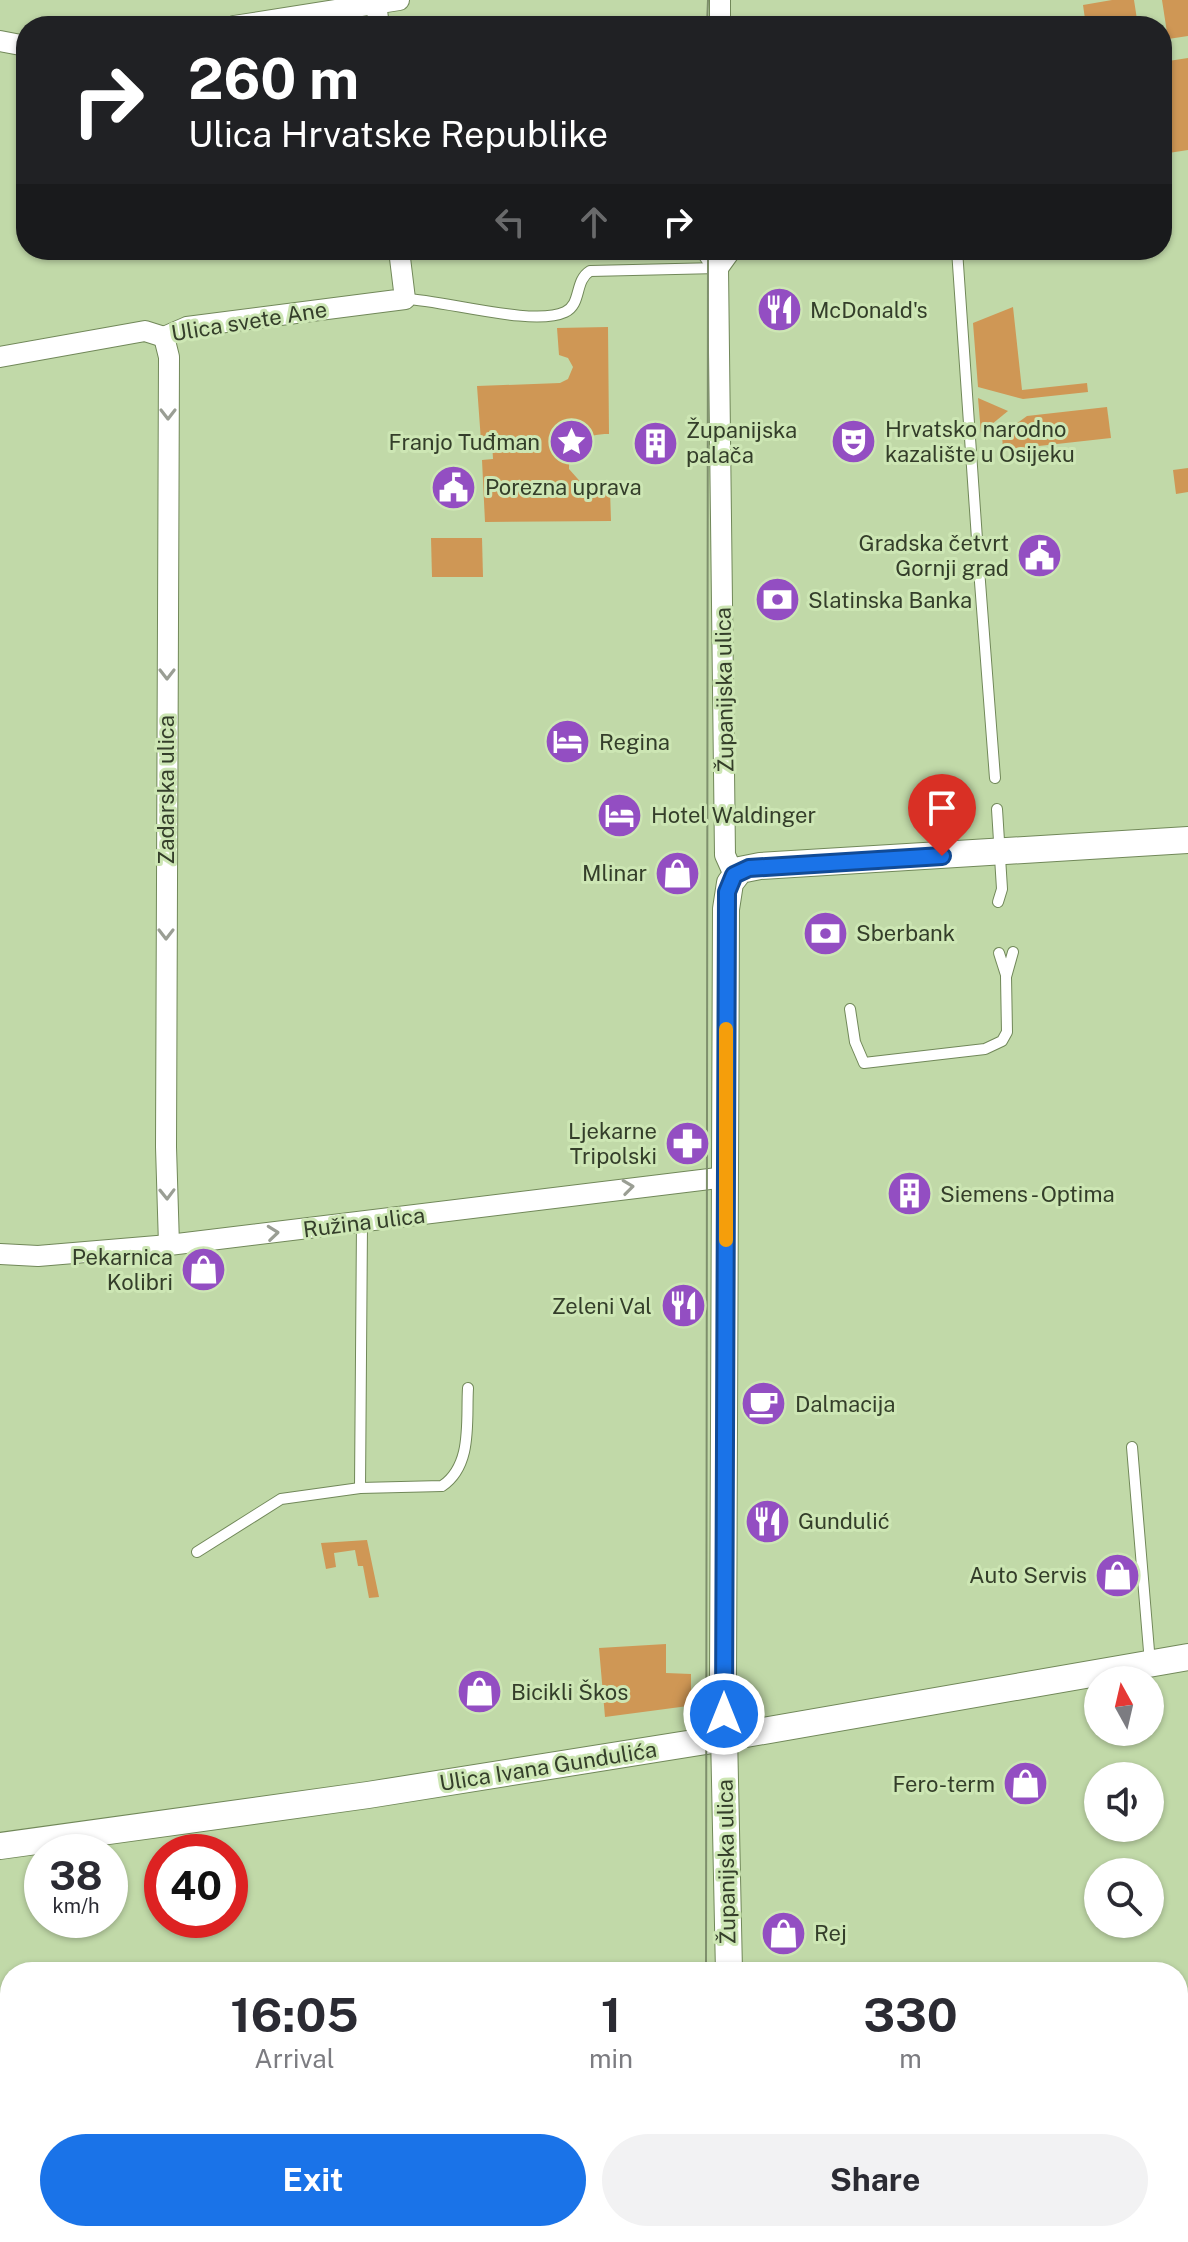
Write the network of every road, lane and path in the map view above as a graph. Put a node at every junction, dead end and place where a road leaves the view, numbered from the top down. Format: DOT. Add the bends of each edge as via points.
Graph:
graph roads {
  1 [pos="399,0"];
  2 [pos="379,2"];
  3 [pos="294,16"];
  4 [pos="400,260"];
  5 [pos="713,260"];
  6 [pos="724,260"];
  7 [pos="958,260"];
  8 [pos="718,268"];
  9 [pos="405,299"];
  10 [pos="164,337"];
  11 [pos="0,357"];
  12 [pos="977,539"];
  13 [pos="979,569"];
  14 [pos="995,778"];
  15 [pos="997,809"];
  16 [pos="1188,840"];
  17 [pos="1000,853"];
  18 [pos="734,875"];
  19 [pos="1002,889"];
  20 [pos="1011,901"];
  21 [pos="998,902"];
  22 [pos="1013,952"];
  23 [pos="999,953"];
  24 [pos="1006,977"];
  25 [pos="850,1009"];
  26 [pos="726,1177"];
  27 [pos="362,1224"];
  28 [pos="169,1245"];
  29 [pos="0,1254"];
  30 [pos="468,1388"];
  31 [pos="1132,1447"];
  32 [pos="360,1488"];
  33 [pos="197,1552"];
  34 [pos="1188,1657"];
  35 [pos="1150,1663"];
  36 [pos="724,1738"];
  37 [pos="0,1846"];
  38 [pos="729,1962"];
  1 -- 2 [label="street"];
  2 -- 3 [label="street"];
  4 -- 9 [label="street"];
  5 -- 8 [label="street"];
  6 -- 8 [label="street"];
  7 -- 12 [label="lane"];
  8 -- 9 [label="lane" via="590,271 571,308 562,313 503,314"];
  8 -- 18 [label="street, Županijska ulica" via="725,855"];
  9 -- 10 [label="street, Ulica svete Ane" via="187,327"];
  10 -- 11 [label="street, Ulica svete Ane" via="145,331"];
  10 -- 28 [label="street, Zadarska ulica, one-way" via="169,357"];
  13 -- 14 [label="lane"];
  15 -- 17 [label="lane"];
  16 -- 17 [label="main road"];
  17 -- 18 [label="main road" via="760,866"];
  17 -- 19 [label="lane"];
  18 -- 26 [label="main road, Županijska ulica" via="726,909"];
  19 -- 20 [label="lane"];
  19 -- 21 [label="lane"];
  22 -- 24 [label="lane"];
  23 -- 24 [label="lane"];
  24 -- 25 [label="lane" via="1007,1032 1002,1041 960,1055 864,1063"];
  27 -- 26 [label="street, Ružina ulica, one-way"];
  26 -- 36 [label="main road, Županijska ulica"];
  28 -- 27 [label="street, Ružina ulica, one-way"];
  27 -- 32 [label="lane"];
  28 -- 29 [label="street, Ružina ulica" via="38,1256"];
  30 -- 32 [label="lane" via="465,1452 452,1479 442,1486"];
  31 -- 35 [label="lane"];
  32 -- 33 [label="lane" via="281,1499"];
  34 -- 35 [label="main road, Ulica Ivana Gundulića"];
  35 -- 36 [label="main road, Ulica Ivana Gundulića"];
  36 -- 37 [label="main road, Ulica Ivana Gundulića"];
  36 -- 38 [label="main road, Županijska ulica"];
}
